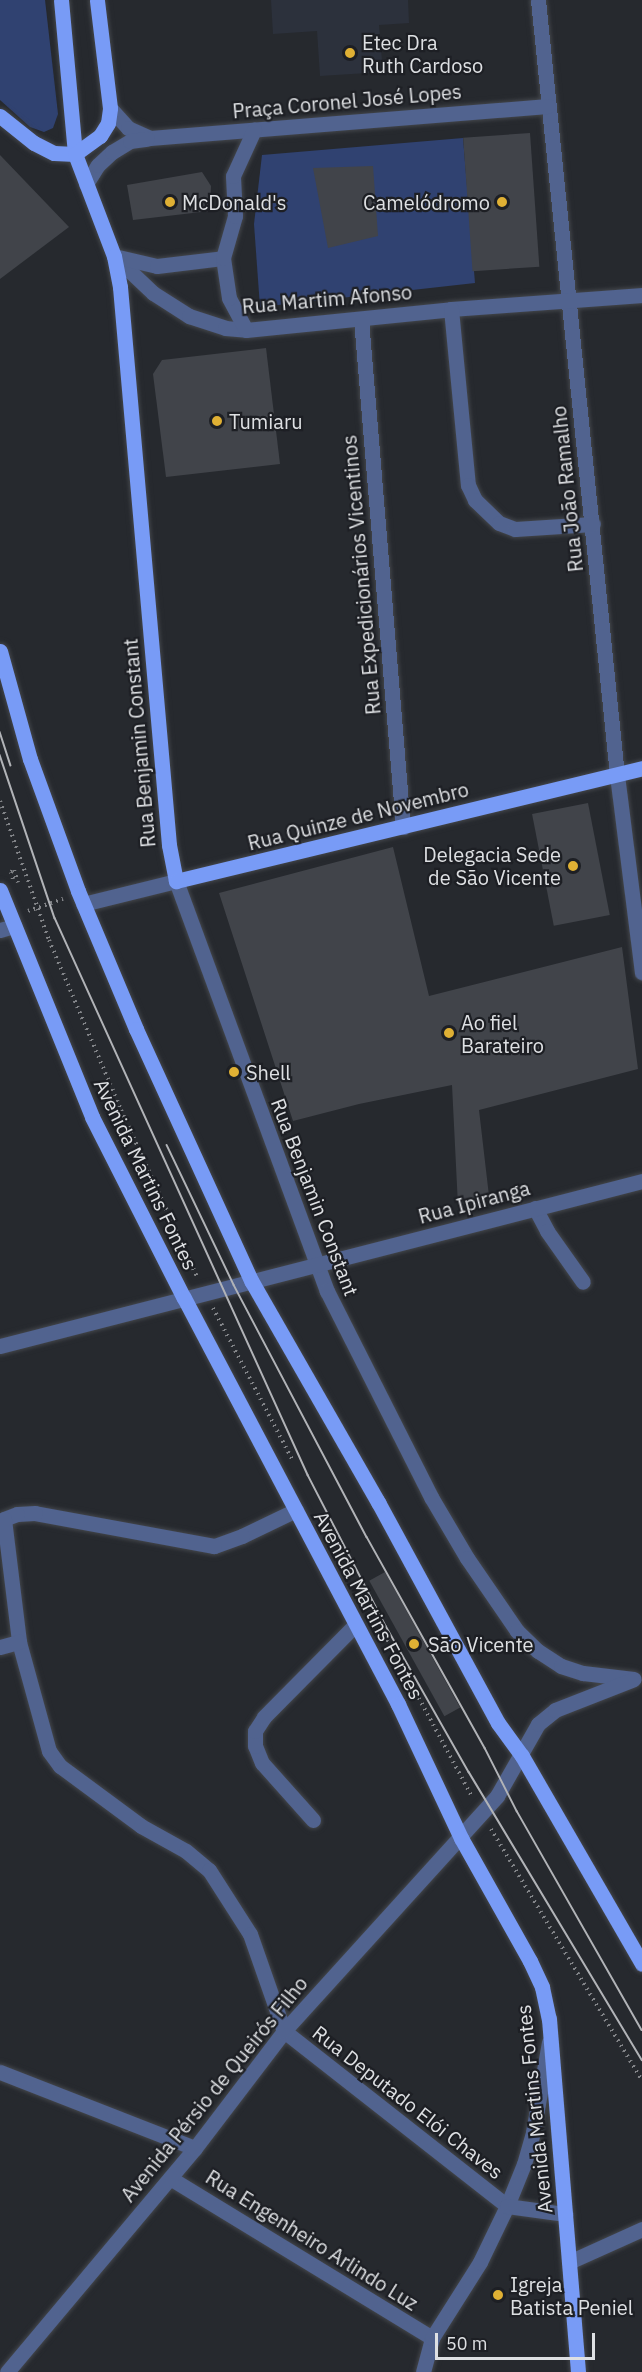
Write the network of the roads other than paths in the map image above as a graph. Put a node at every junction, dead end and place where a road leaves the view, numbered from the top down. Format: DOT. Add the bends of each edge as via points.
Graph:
graph roads {
  1 [pos="61,0"];
  2 [pos="97,0"];
  3 [pos="538,0"];
  4 [pos="548,106"];
  5 [pos="110,108"];
  6 [pos="0,116"];
  7 [pos="254,130"];
  8 [pos="150,138"];
  9 [pos="75,154"];
  10 [pos="86,184"];
  11 [pos="114,256"];
  12 [pos="223,258"];
  13 [pos="642,295"];
  14 [pos="567,300"];
  15 [pos="451,309"];
  16 [pos="361,319"];
  17 [pos="246,330"];
  18 [pos="593,524"];
  19 [pos="0,651"];
  20 [pos="642,768"];
  21 [pos="617,775"];
  22 [pos="404,827"];
  23 [pos="176,881"];
  24 [pos="0,890"];
  25 [pos="83,904"];
  26 [pos="7,928"];
  27 [pos="639,930"];
  28 [pos="642,972"];
  29 [pos="642,1181"];
  30 [pos="535,1208"];
  31 [pos="317,1266"];
  32 [pos="252,1282"];
  33 [pos="583,1282"];
  34 [pos="184,1298"];
  35 [pos="0,1346"];
  36 [pos="296,1510"];
  37 [pos="355,1625"];
  38 [pos="19,1642"];
  39 [pos="0,1647"];
  40 [pos="638,1677"];
  41 [pos="522,1756"];
  42 [pos="314,1820"];
  43 [pos="461,1838"];
  44 [pos="642,1964"];
  45 [pos="284,2031"];
  46 [pos="550,2033"];
  47 [pos="0,2073"];
  48 [pos="195,2148"];
  49 [pos="170,2178"];
  50 [pos="507,2206"];
  51 [pos="565,2214"];
  52 [pos="642,2229"];
  53 [pos="569,2262"];
  54 [pos="432,2338"];
  55 [pos="7,2372"];
  56 [pos="423,2372"];
  57 [pos="578,2372"];
  1 -- 9 [label="main road, Rua Martim Afonso"];
  2 -- 5 [label="main road"];
  3 -- 4 [label="street, Rua João Ramalho"];
  4 -- 7 [label="street, Praça Coronel José Lopes"];
  4 -- 14 [label="street, Rua João Ramalho"];
  5 -- 8 [label="street" via="128,128"];
  5 -- 9 [label="main road" via="108,123 100,136"];
  6 -- 9 [label="main road" via="34,143 54,153"];
  7 -- 8 [label="street, Praça Coronel José Lopes"];
  7 -- 12 [label="street" via="233,176 235,216"];
  8 -- 10 [label="street, Praça Coronel José Lopes" via="129,141 112,152"];
  9 -- 10 [label="main road, Rua Martim Afonso"];
  10 -- 11 [label="main road, Rua Martim Afonso"];
  11 -- 12 [label="street" via="157,266"];
  11 -- 17 [label="street, Rua Martim Afonso" via="153,293 189,316 225,328"];
  11 -- 23 [label="main road, Rua Benjamin Constant" via="120,287 169,845"];
  12 -- 17 [label="street" via="229,298"];
  13 -- 14 [label="street, Rua Martim Afonso"];
  14 -- 15 [label="street, Rua Martim Afonso"];
  14 -- 18 [label="street, Rua João Ramalho"];
  15 -- 16 [label="street, Rua Martim Afonso"];
  15 -- 18 [label="street" via="468,485 475,500 499,523 515,529"];
  16 -- 17 [label="street, Rua Martim Afonso"];
  16 -- 22 [label="street, Rua Expedicionários Vicentinos"];
  18 -- 21 [label="street, Rua João Ramalho"];
  19 -- 25 [label="main road" via="30,759"];
  20 -- 21 [label="main road, Rua Quinze de Novembro"];
  21 -- 22 [label="main road, Rua Quinze de Novembro"];
  21 -- 27 [label="street, Rua João Ramalho"];
  22 -- 23 [label="main road, Rua Quinze de Novembro"];
  23 -- 25 [label="street, Rua Quinze de Novembro"];
  23 -- 31 [label="street, Rua Benjamin Constant"];
  24 -- 26 [label="main road, Avenida Martins Fontes"];
  25 -- 32 [label="main road"];
  26 -- 34 [label="main road, Avenida Martins Fontes" via="92,1117"];
  27 -- 28 [label="street, Rua João Ramalho"];
  29 -- 30 [label="street, Rua Ipiranga"];
  30 -- 31 [label="street, Rua Ipiranga"];
  30 -- 33 [label="street"];
  31 -- 32 [label="street, Rua Ipiranga"];
  31 -- 40 [label="street, Rua Benjamin Constant" via="431,1497 516,1631 561,1665 583,1673"];
  32 -- 34 [label="street, Rua Ipiranga"];
  32 -- 41 [label="main road" via="494,1714"];
  34 -- 35 [label="street, Rua Ipiranga"];
  34 -- 36 [label="main road, Avenida Martins Fontes"];
  36 -- 37 [label="main road, Avenida Martins Fontes"];
  36 -- 38 [label="street" via="213,1546 35,1513 4,1519"];
  37 -- 42 [label="street" via="264,1717 255,1731 255,1746 262,1763"];
  37 -- 43 [label="main road, Avenida Martins Fontes" via="398,1704"];
  38 -- 39 [label="street"];
  38 -- 45 [label="street" via="49,1751 60,1766 209,1870 250,1934"];
  40 -- 41 [label="street, Avenida Pérsio de Queirós Filho" via="555,1710 538,1724"];
  41 -- 43 [label="street, Avenida Pérsio de Queirós Filho" via="496,1796"];
  41 -- 44 [label="main road"];
  43 -- 45 [label="street, Avenida Pérsio de Queirós Filho"];
  43 -- 46 [label="main road, Avenida Martins Fontes" via="542,1987"];
  45 -- 48 [label="street, Avenida Pérsio de Queirós Filho"];
  45 -- 50 [label="street, Rua Deputado Elói Chaves"];
  46 -- 50 [label="street" via="533,2132"];
  46 -- 51 [label="main road, Avenida Martins Fontes"];
  47 -- 48 [label="street"];
  48 -- 49 [label="street, Avenida Pérsio de Queirós Filho"];
  49 -- 54 [label="street, Rua Engenheiro Arlindo Luz"];
  49 -- 55 [label="street, Avenida Pérsio de Queirós Filho"];
  50 -- 51 [label="street"];
  50 -- 54 [label="street" via="480,2262"];
  51 -- 53 [label="main road, Avenida Martins Fontes"];
  52 -- 53 [label="street"];
  53 -- 57 [label="main road, Avenida Martins Fontes"];
  54 -- 56 [label="street"];
}
